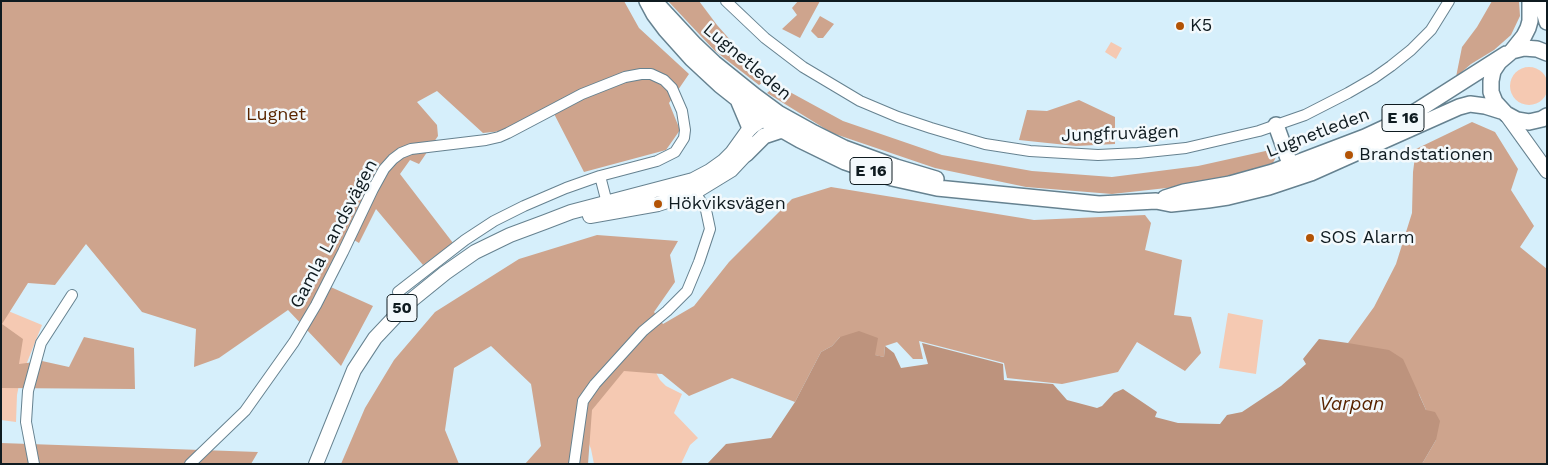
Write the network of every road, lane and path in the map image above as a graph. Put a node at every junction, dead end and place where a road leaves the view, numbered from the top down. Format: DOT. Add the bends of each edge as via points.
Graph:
graph roads {
  1 [pos="647,1"];
  2 [pos="655,1"];
  3 [pos="726,1"];
  4 [pos="1449,1"];
  5 [pos="1530,1"];
  6 [pos="1541,1"];
  7 [pos="1547,22"];
  8 [pos="1509,53"];
  9 [pos="1547,53"];
  10 [pos="738,100"];
  11 [pos="1503,112"];
  12 [pos="767,113"];
  13 [pos="1547,116"];
  14 [pos="1276,125"];
  15 [pos="750,128"];
  16 [pos="782,130"];
  17 [pos="746,154"];
  18 [pos="1293,172"];
  19 [pos="1547,172"];
  20 [pos="600,176"];
  21 [pos="692,186"];
  22 [pos="966,190"];
  23 [pos="608,208"];
  24 [pos="398,292"];
  25 [pos="72,295"];
  26 [pos="34,464"];
  27 [pos="190,464"];
  28 [pos="316,464"];
  29 [pos="574,464"];
  1 -- 10 [label="highway, Lugnetleden / E 16" via="678,45"];
  2 -- 12 [label="highway, Lugnetleden / E 16" via="695,46"];
  3 -- 14 [label="street, Jungfruvägen" via="765,38 803,67 860,101 898,117 985,144 1060,154 1138,153 1207,144"];
  4 -- 14 [label="street, Jungfruvägen" via="1431,30 1398,61 1374,78 1305,115"];
  5 -- 8 [label="highway, E 16" via="1528,28"];
  6 -- 7 [label="highway"];
  8 -- 9 [label="highway" via="1524,48"];
  8 -- 11 [label="highway, E 16" via="1498,62 1491,81 1493,97"];
  8 -- 18 [label="highway, Lugnetleden / E 16" via="1393,124"];
  10 -- 12 [label="highway, Lugnetleden / E 16"];
  10 -- 15 [label="highway"];
  11 -- 13 [label="highway, Lugnetleden" via="1529,122"];
  11 -- 18 [label="highway, Lugnetleden / E 16" via="1470,104 1459,107"];
  11 -- 19 [label="main road"];
  12 -- 15 [label="main road, 50"];
  12 -- 16 [label="highway, Lugnetleden / E 16"];
  12 -- 17 [label="main road, 50"];
  12 -- 22 [label="highway, Lugnetleden / E 16" via="852,151"];
  14 -- 18 [label="highway"];
  15 -- 21 [label="main road, 50" via="724,161"];
  16 -- 17 [label="highway, 50" via="764,136"];
  16 -- 22 [label="highway, Lugnetleden / E 16" via="830,155 869,170 914,184"];
  17 -- 21 [label="main road, 50" via="724,176"];
  18 -- 22 [label="highway, Lugnetleden / E 16" via="1269,187 1221,198 1171,204 1156,201 1099,204"];
  20 -- 23 [label="street"];
  20 -- 24 [label="street, Gamla Landsvägen" via="551,194 494,222 447,253"];
  20 -- 27 [label="street, Gamla Landsvägen" via="657,161 670,156 680,146 686,130 682,111 672,88 659,77 641,74 625,77 582,94 508,133 486,140 401,153 384,169 328,283 294,342 244,411"];
  21 -- 23 [label="main road, 50" via="658,204"];
  21 -- 29 [label="street" via="706,210 710,229 687,291 644,331 583,401"];
  23 -- 28 [label="main road, 50" via="573,219 556,219 510,235 475,252 408,303 376,338 354,370"];
  25 -- 26 [label="street" via="41,343 28,391 26,422"];
}
